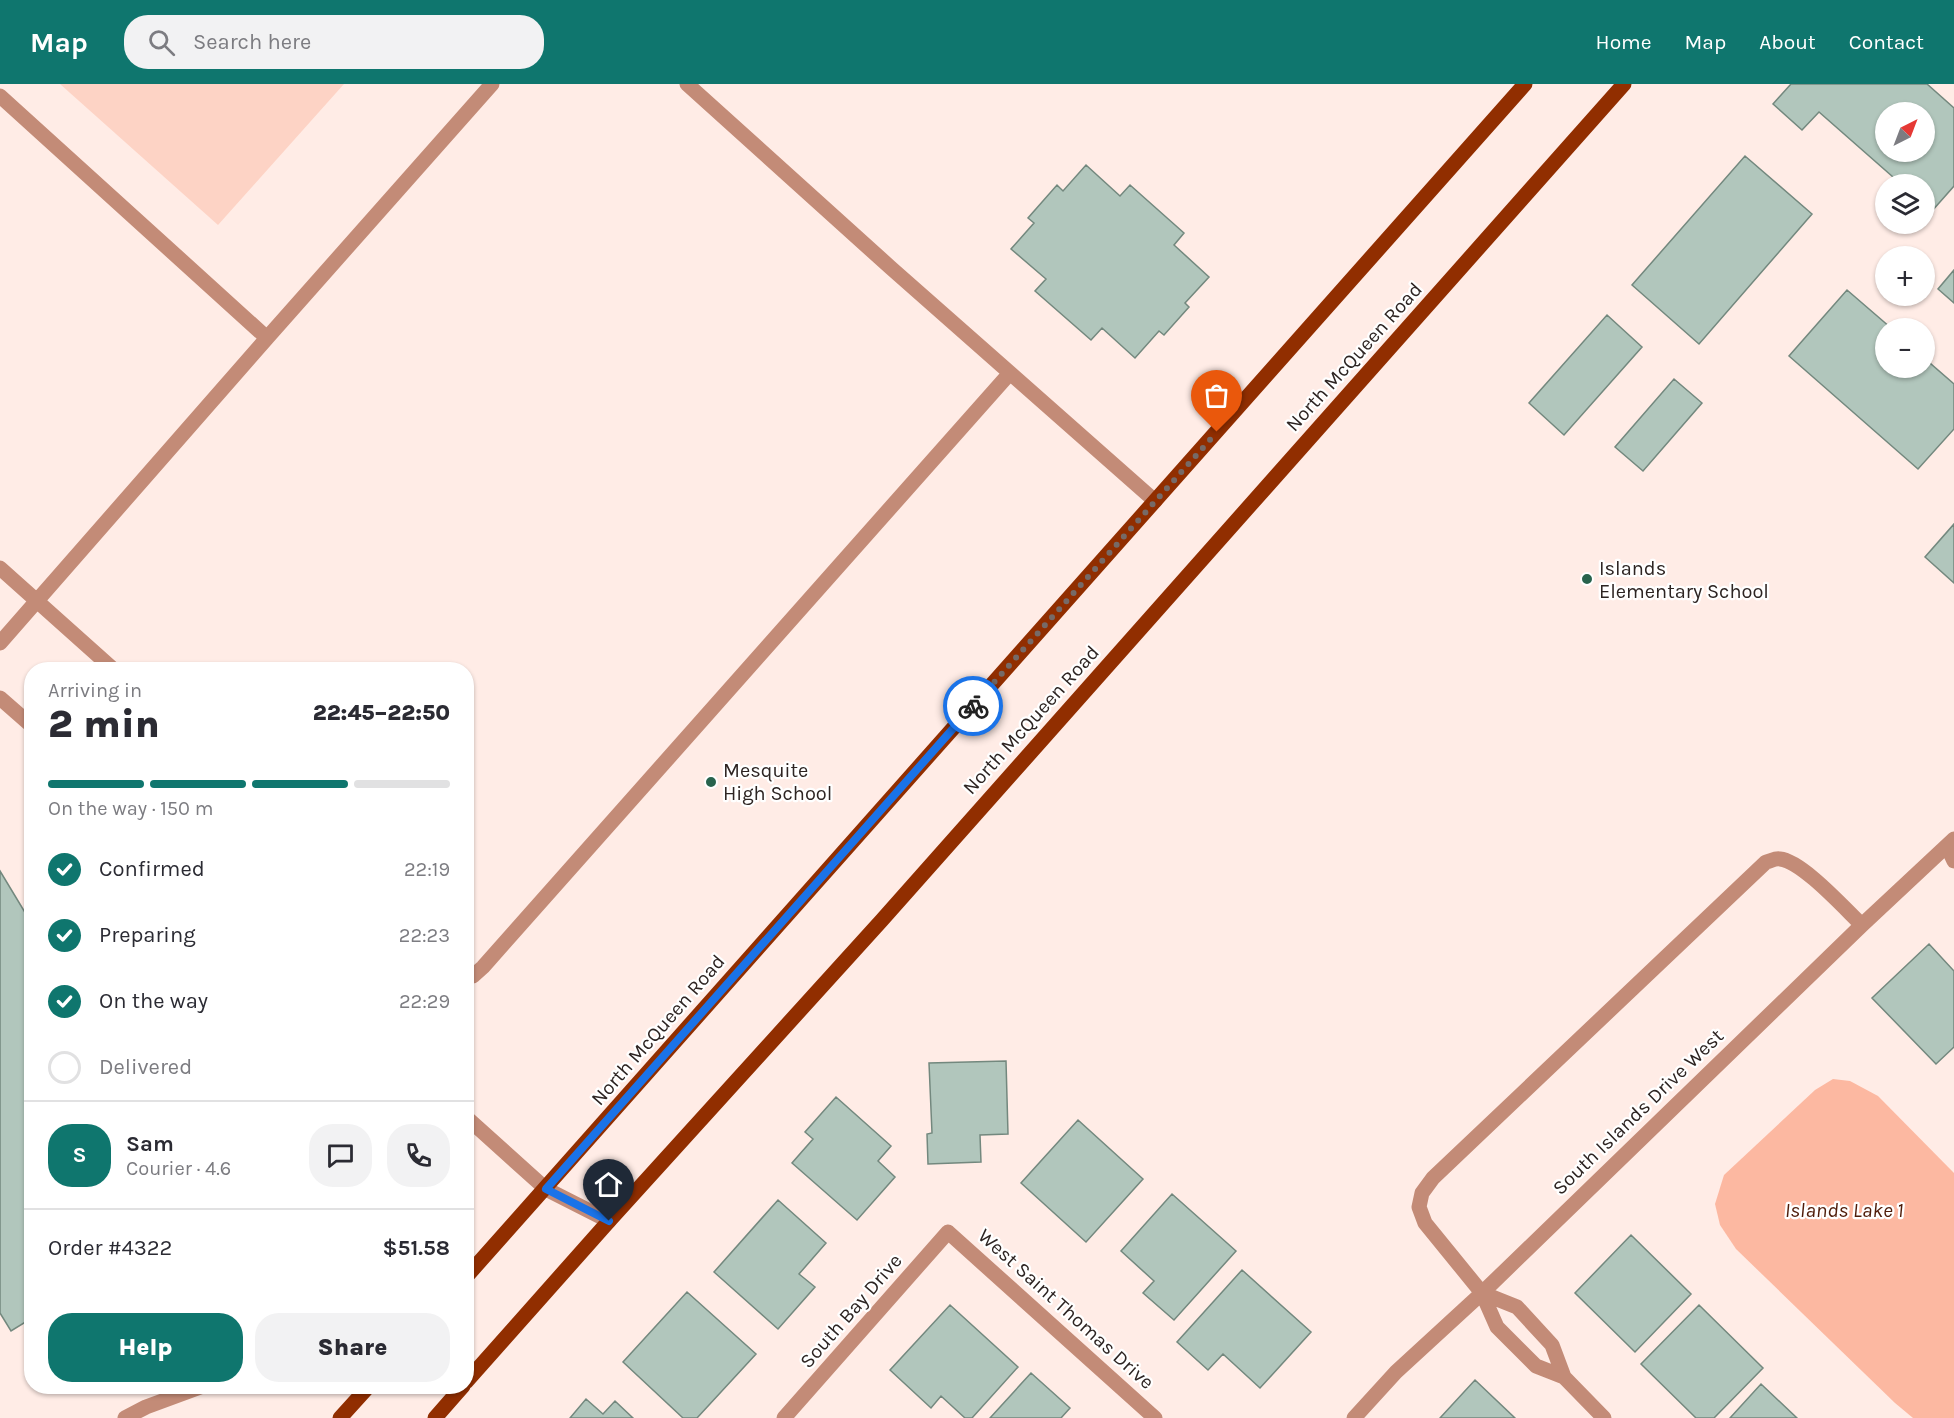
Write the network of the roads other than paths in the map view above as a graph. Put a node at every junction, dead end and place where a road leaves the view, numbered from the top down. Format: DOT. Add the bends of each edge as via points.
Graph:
graph roads {
  1 [pos="492,84"];
  2 [pos="687,84"];
  3 [pos="1525,84"];
  4 [pos="1624,84"];
  5 [pos="0,96"];
  6 [pos="267,338"];
  7 [pos="1010,373"];
  8 [pos="1155,501"];
  9 [pos="0,568"];
  10 [pos="37,601"];
  11 [pos="0,642"];
  12 [pos="105,662"];
  13 [pos="0,698"];
  14 [pos="24,719"];
  15 [pos="1952,845"];
  16 [pos="1954,861"];
  17 [pos="1862,924"];
  18 [pos="474,975"];
  19 [pos="474,1124"];
  20 [pos="546,1189"];
  21 [pos="609,1221"];
  22 [pos="948,1232"];
  23 [pos="474,1268"];
  24 [pos="1482,1293"];
  25 [pos="474,1373"];
  26 [pos="1564,1377"];
  27 [pos="181,1394"];
  28 [pos="362,1394"];
  29 [pos="456,1394"];
  30 [pos="125,1418"];
  31 [pos="340,1418"];
  32 [pos="435,1418"];
  33 [pos="784,1418"];
  34 [pos="1155,1418"];
  35 [pos="1354,1418"];
  36 [pos="1604,1418"];
  1 -- 6 [label="street"];
  2 -- 7 [label="street"];
  3 -- 8 [label="main road, North McQueen Road"];
  4 -- 21 [label="main road, North McQueen Road" via="882,920"];
  5 -- 6 [label="street"];
  6 -- 10 [label="street"];
  7 -- 8 [label="street"];
  7 -- 18 [label="street"];
  8 -- 20 [label="main road, North McQueen Road"];
  9 -- 10 [label="street"];
  10 -- 11 [label="street"];
  10 -- 12 [label="street"];
  13 -- 14 [label="street"];
  15 -- 16 [label="street"];
  15 -- 17 [label="street, South Islands Drive West"];
  17 -- 24 [label="street, South Islands Drive West"];
  17 -- 24 [label="street" via="1803,870 1778,858 1766,862 1433,1178 1422,1193 1419,1207 1425,1223"];
  19 -- 20 [label="street"];
  20 -- 21 [label="street"];
  20 -- 23 [label="main road, North McQueen Road"];
  21 -- 25 [label="main road, North McQueen Road"];
  22 -- 33 [label="street, South Bay Drive"];
  22 -- 34 [label="street, West Saint Thomas Drive"];
  24 -- 26 [label="street" via="1497,1327 1536,1366"];
  24 -- 26 [label="street" via="1516,1307 1552,1345"];
  24 -- 35 [label="street, South Islands Drive West" via="1396,1372"];
  26 -- 36 [label="street"];
  27 -- 30 [label="street"];
  28 -- 31 [label="main road"];
  29 -- 32 [label="main road"];
}
